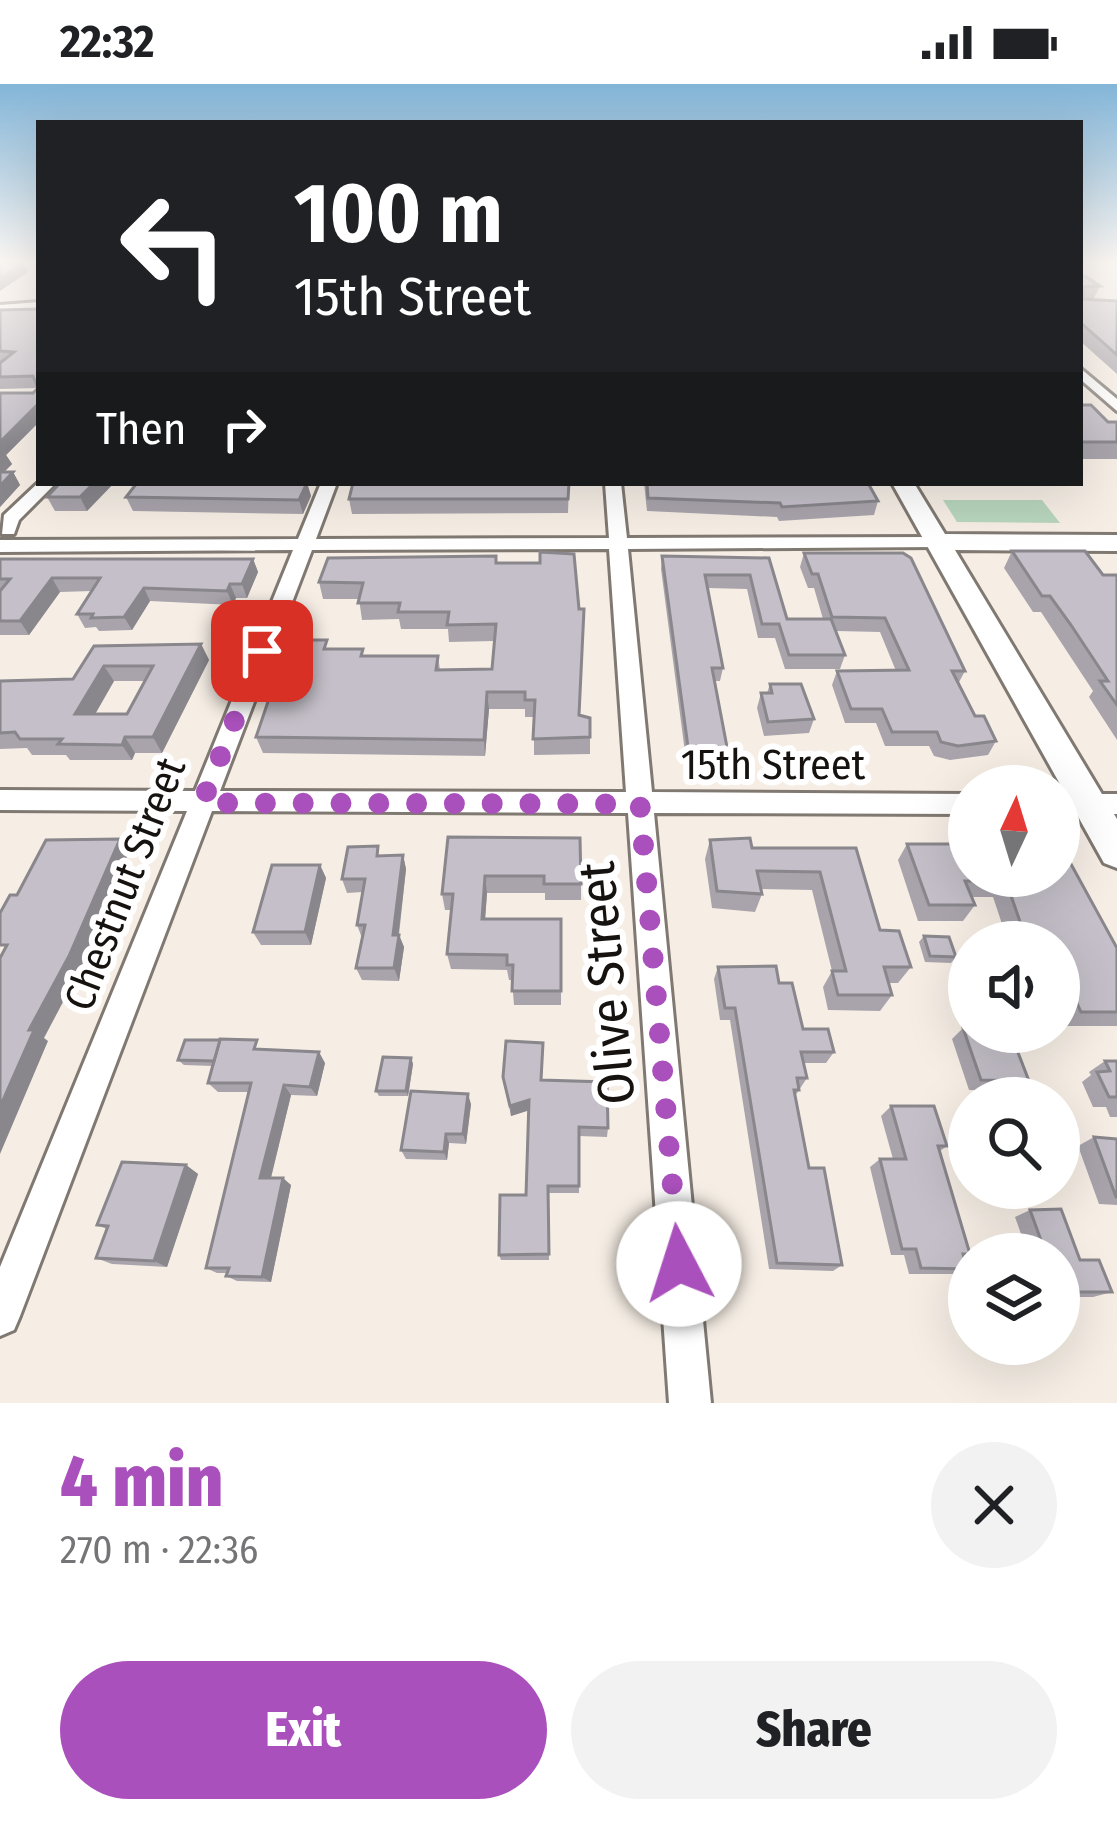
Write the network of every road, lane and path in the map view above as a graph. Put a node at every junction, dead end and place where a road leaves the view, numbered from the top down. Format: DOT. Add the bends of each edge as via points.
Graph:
graph roads {
  1 [pos="1083,375"];
  2 [pos="1083,398"];
  3 [pos="1114,401"];
  4 [pos="45,486"];
  5 [pos="327,486"];
  6 [pos="613,486"];
  7 [pos="905,486"];
  8 [pos="3,539"];
  9 [pos="305,542"];
  10 [pos="618,542"];
  11 [pos="937,542"];
  12 [pos="1117,543"];
  13 [pos="0,800"];
  14 [pos="202,803"];
  15 [pos="640,804"];
  16 [pos="948,804"];
  17 [pos="1088,804"];
  18 [pos="1117,852"];
  19 [pos="0,1316"];
  20 [pos="690,1403"];
  1 -- 3 [label="street"];
  2 -- 3 [label="street"];
  4 -- 8 [label="street" via="27,520"];
  5 -- 9 [label="street, Chestnut Street"];
  6 -- 10 [label="street, Olive Street"];
  7 -- 11 [label="street"];
  8 -- 9 [label="street"];
  9 -- 10 [label="street"];
  9 -- 14 [label="street, Chestnut Street"];
  10 -- 11 [label="street"];
  10 -- 15 [label="street, Olive Street"];
  11 -- 12 [label="street"];
  11 -- 17 [label="street"];
  13 -- 14 [label="street, 15th Street"];
  14 -- 15 [label="street, 15th Street"];
  14 -- 19 [label="street, Chestnut Street"];
  15 -- 16 [label="street, 15th Street"];
  15 -- 20 [label="street, Olive Street"];
  17 -- 18 [label="street"];
}
